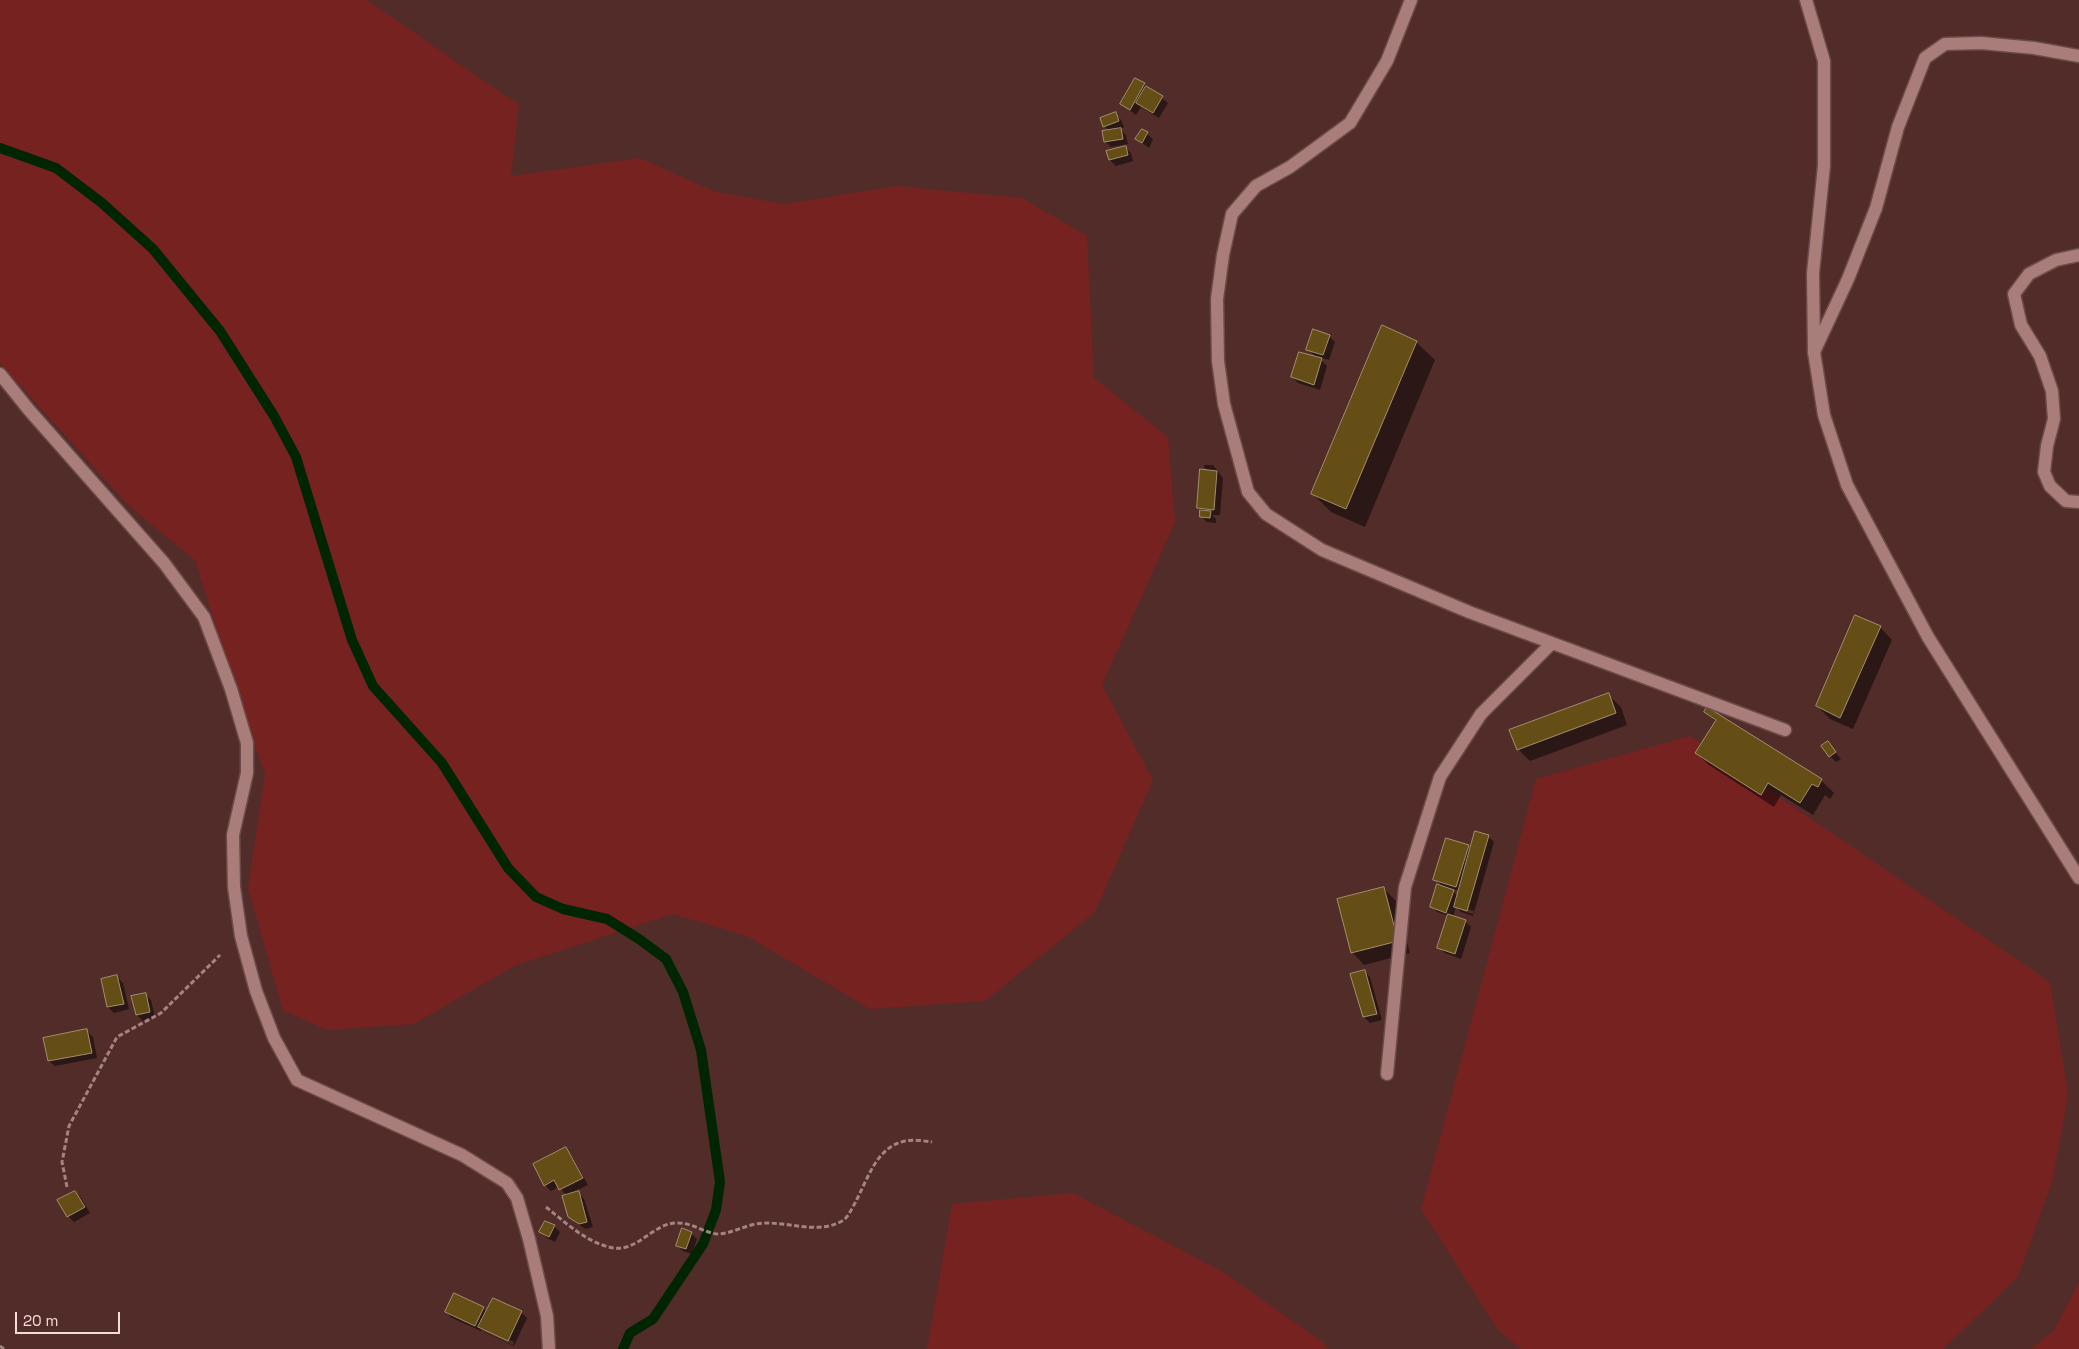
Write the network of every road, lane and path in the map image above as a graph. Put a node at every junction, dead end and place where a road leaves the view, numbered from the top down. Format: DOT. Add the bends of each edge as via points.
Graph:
graph roads {
  1 [pos="1411,0"];
  2 [pos="1806,0"];
  3 [pos="2079,56"];
  4 [pos="2079,254"];
  5 [pos="1814,352"];
  6 [pos="0,374"];
  7 [pos="2079,502"];
  8 [pos="1552,643"];
  9 [pos="1786,730"];
  10 [pos="2079,878"];
  11 [pos="241,936"];
  12 [pos="1387,1074"];
  13 [pos="932,1142"];
  14 [pos="67,1187"];
  15 [pos="511,1188"];
  16 [pos="0,1346"];
  17 [pos="4,1349"];
  18 [pos="549,1349"];
  1 -- 8 [label="street" via="1388,61 1350,122 1290,167 1256,186 1232,214 1217,299 1218,361 1224,404 1248,492 1266,514 1293,534 1322,550 1469,612"];
  2 -- 5 [label="street" via="1824,61 1824,166 1813,273"];
  3 -- 5 [label="street" via="1981,43 1945,44 1925,58 1898,127 1876,208"];
  4 -- 7 [label="street" via="2056,260 2029,274 2014,294 2020,325 2040,356 2052,391 2054,420 2044,472 2050,486 2066,501"];
  5 -- 10 [label="street" via="1824,415 1847,485 1928,637"];
  6 -- 11 [label="street" via="164,563 204,617 231,688 247,743 247,773 233,835 234,887"];
  8 -- 9 [label="street"];
  8 -- 12 [label="street" via="1481,714 1440,777 1405,887"];
  11 -- 14 [label="path" via="161,1013 117,1036 69,1126 62,1162"];
  11 -- 15 [label="street" via="256,991 274,1038 297,1080 462,1156"];
  13 -- 15 [label="path" via="907,1140 890,1146 874,1164 844,1220 813,1228 757,1224 718,1234 680,1223 669,1224 628,1247 616,1248 582,1235 521,1189"];
  15 -- 18 [label="street" via="529,1239 547,1316"];
  16 -- 17 [label="path"];
}
